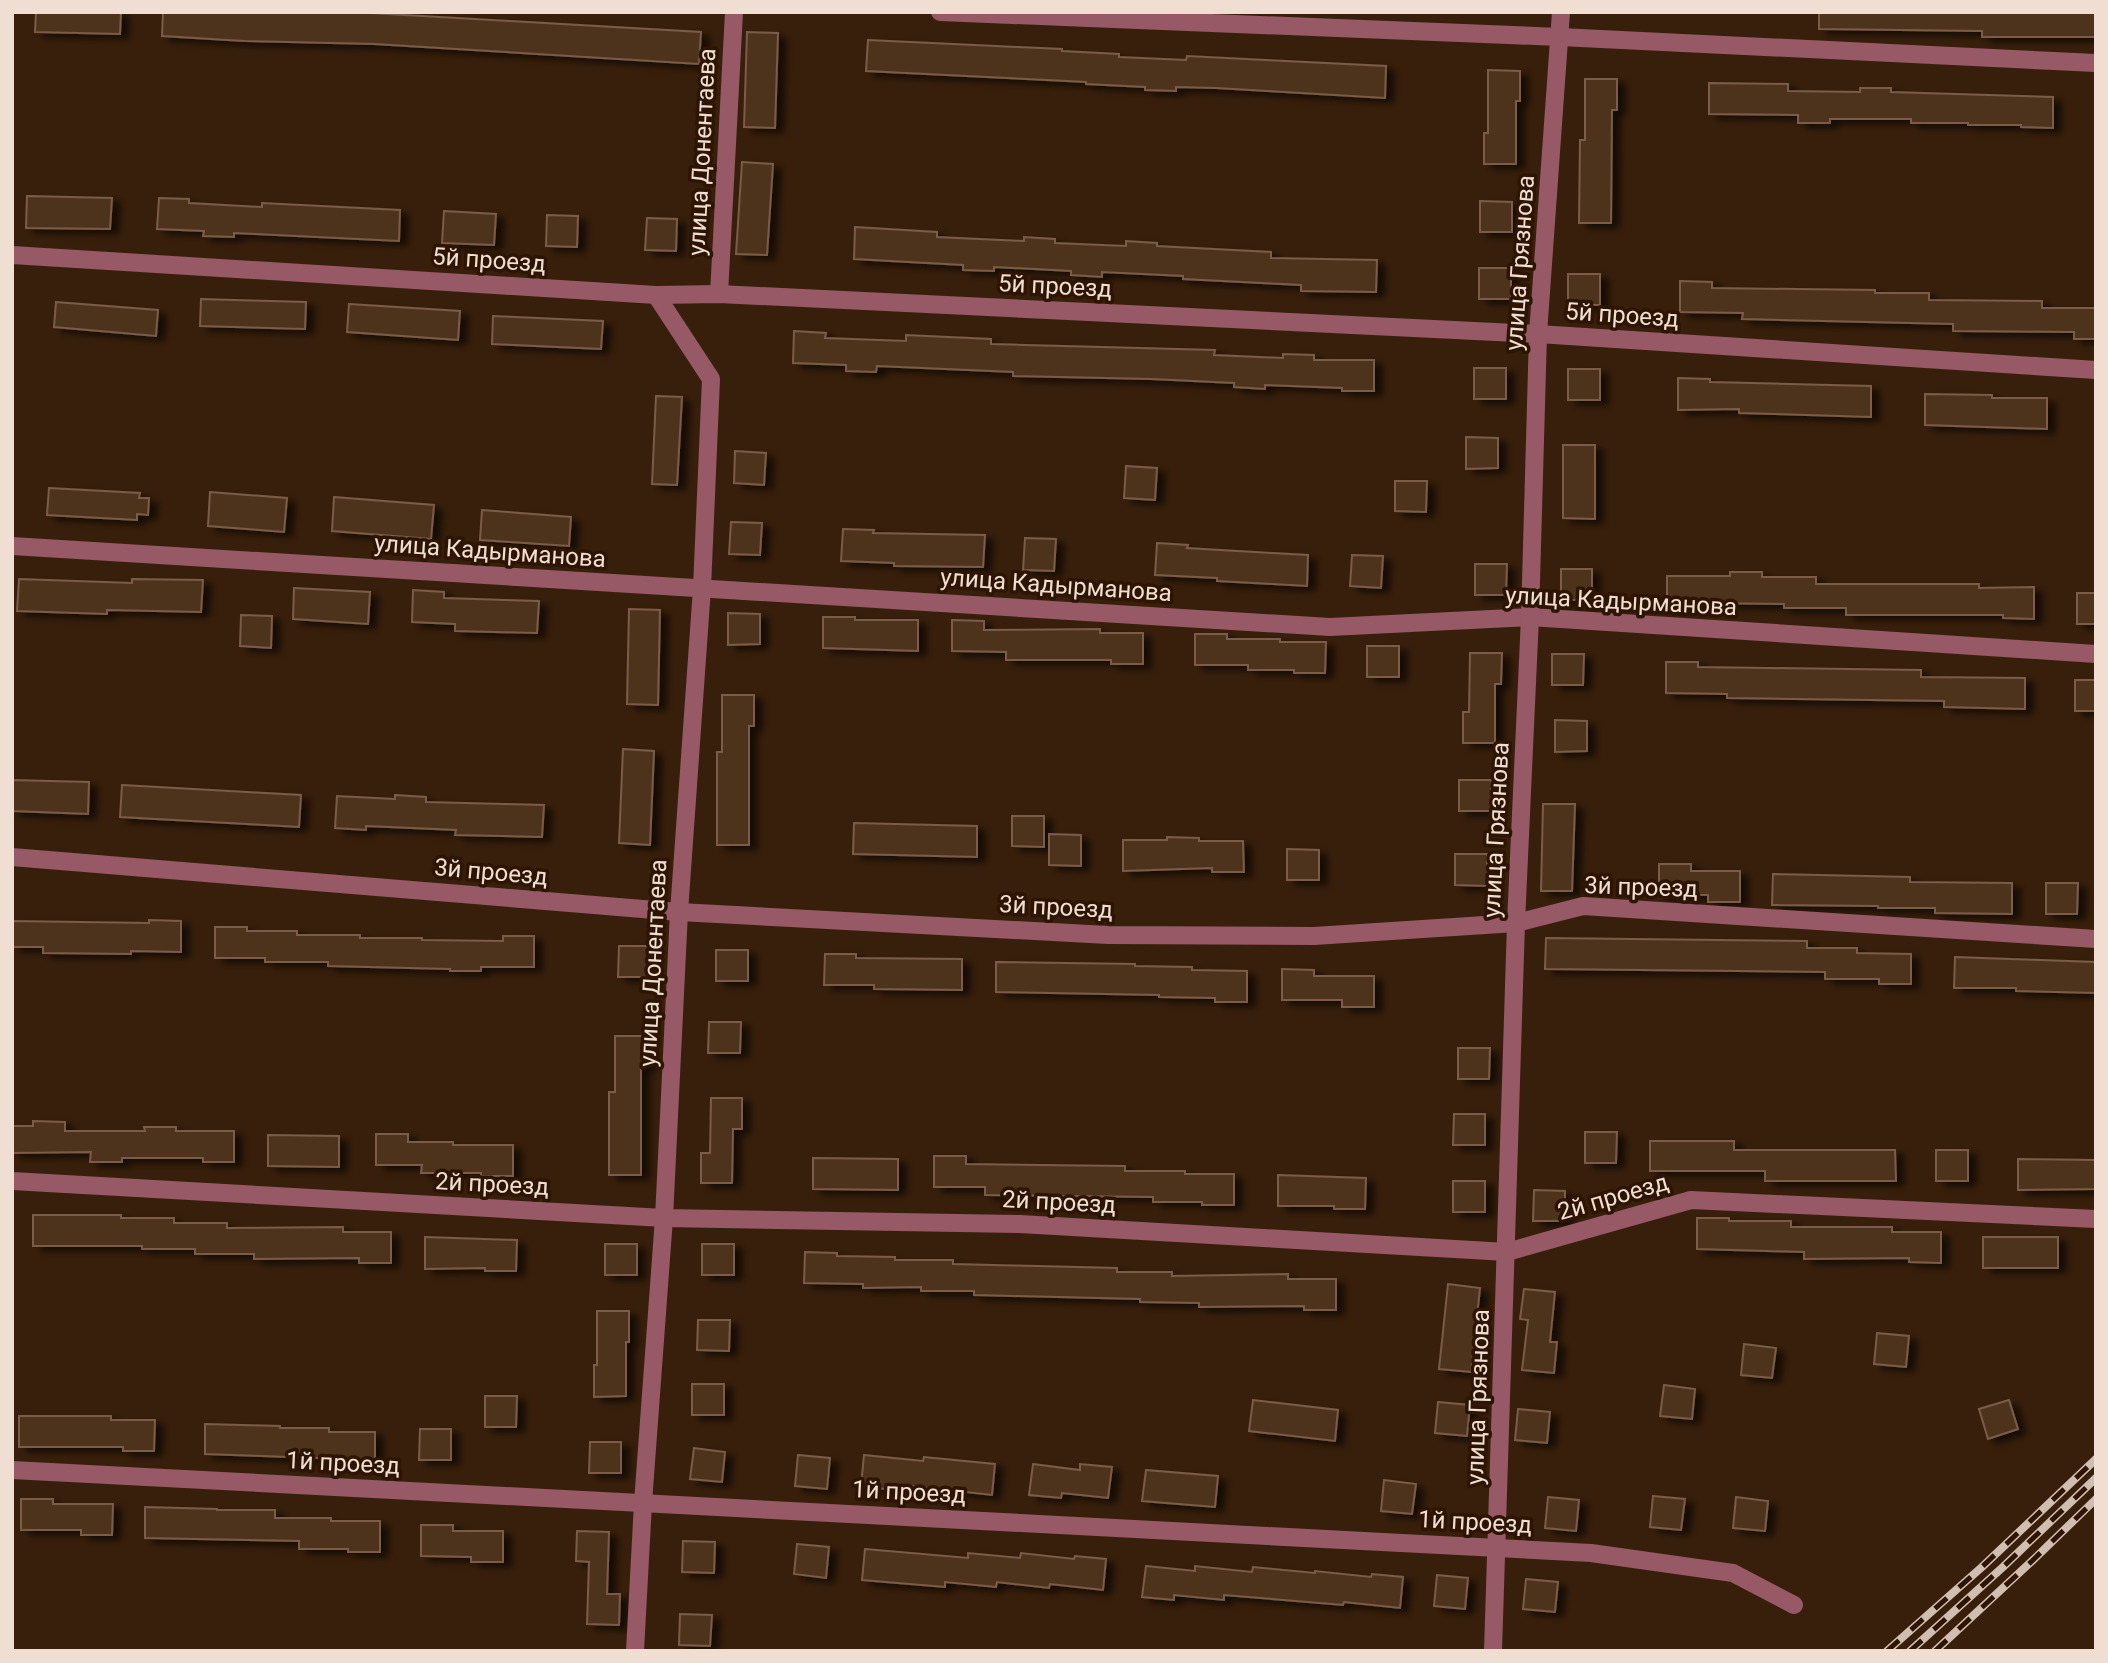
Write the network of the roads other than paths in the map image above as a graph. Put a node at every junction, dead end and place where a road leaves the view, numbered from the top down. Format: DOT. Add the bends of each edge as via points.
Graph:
graph roads {
  1 [pos="734,12"];
  2 [pos="940,12"];
  3 [pos="1561,12"];
  4 [pos="1560,37"];
  5 [pos="2096,63"];
  6 [pos="12,255"];
  7 [pos="719,294"];
  8 [pos="656,295"];
  9 [pos="1538,334"];
  10 [pos="2096,370"];
  11 [pos="12,545"];
  12 [pos="702,588"];
  13 [pos="1530,617"];
  14 [pos="2096,654"];
  15 [pos="12,857"];
  16 [pos="679,912"];
  17 [pos="1516,923"];
  18 [pos="2096,939"];
  19 [pos="12,1181"];
  20 [pos="664,1218"];
  21 [pos="2096,1219"];
  22 [pos="1507,1252"];
  23 [pos="12,1470"];
  24 [pos="643,1503"];
  25 [pos="1498,1548"];
  26 [pos="1794,1605"];
  27 [pos="635,1651"];
  28 [pos="1493,1651"];
  1 -- 7 [label="street, улица Донентаева"];
  2 -- 4 [label="street"];
  3 -- 4 [label="street, улица Грязнова"];
  4 -- 5 [label="street"];
  4 -- 9 [label="street, улица Грязнова"];
  6 -- 8 [label="street, 5й проезд"];
  7 -- 8 [label="street, 5й проезд"];
  7 -- 9 [label="street, 5й проезд"];
  8 -- 12 [label="street, улица Донентаева" via="711,379"];
  9 -- 10 [label="street, 5й проезд"];
  9 -- 13 [label="street, улица Грязнова"];
  11 -- 12 [label="street, улица Кадырманова"];
  12 -- 13 [label="street, улица Кадырманова" via="1330,627"];
  12 -- 16 [label="street, улица Донентаева"];
  13 -- 14 [label="street, улица Кадырманова"];
  13 -- 17 [label="street, улица Грязнова"];
  15 -- 16 [label="street, 3й проезд"];
  16 -- 17 [label="street, 3й проезд" via="1108,935 1314,936"];
  16 -- 20 [label="street, улица Донентаева"];
  17 -- 18 [label="street, 3й проезд" via="1583,906"];
  17 -- 22 [label="street, улица Грязнова"];
  19 -- 20 [label="street, 2й проезд"];
  20 -- 22 [label="street, 2й проезд" via="1020,1224"];
  20 -- 24 [label="street, улица Донентаева"];
  21 -- 22 [label="street, 2й проезд" via="1690,1200"];
  22 -- 25 [label="street, улица Грязнова"];
  23 -- 24 [label="street, 1й проезд"];
  24 -- 25 [label="street, 1й проезд"];
  24 -- 27 [label="street, улица Донентаева"];
  25 -- 26 [label="street, 1й проезд" via="1591,1553 1733,1573"];
  25 -- 28 [label="street, улица Грязнова"];
}
